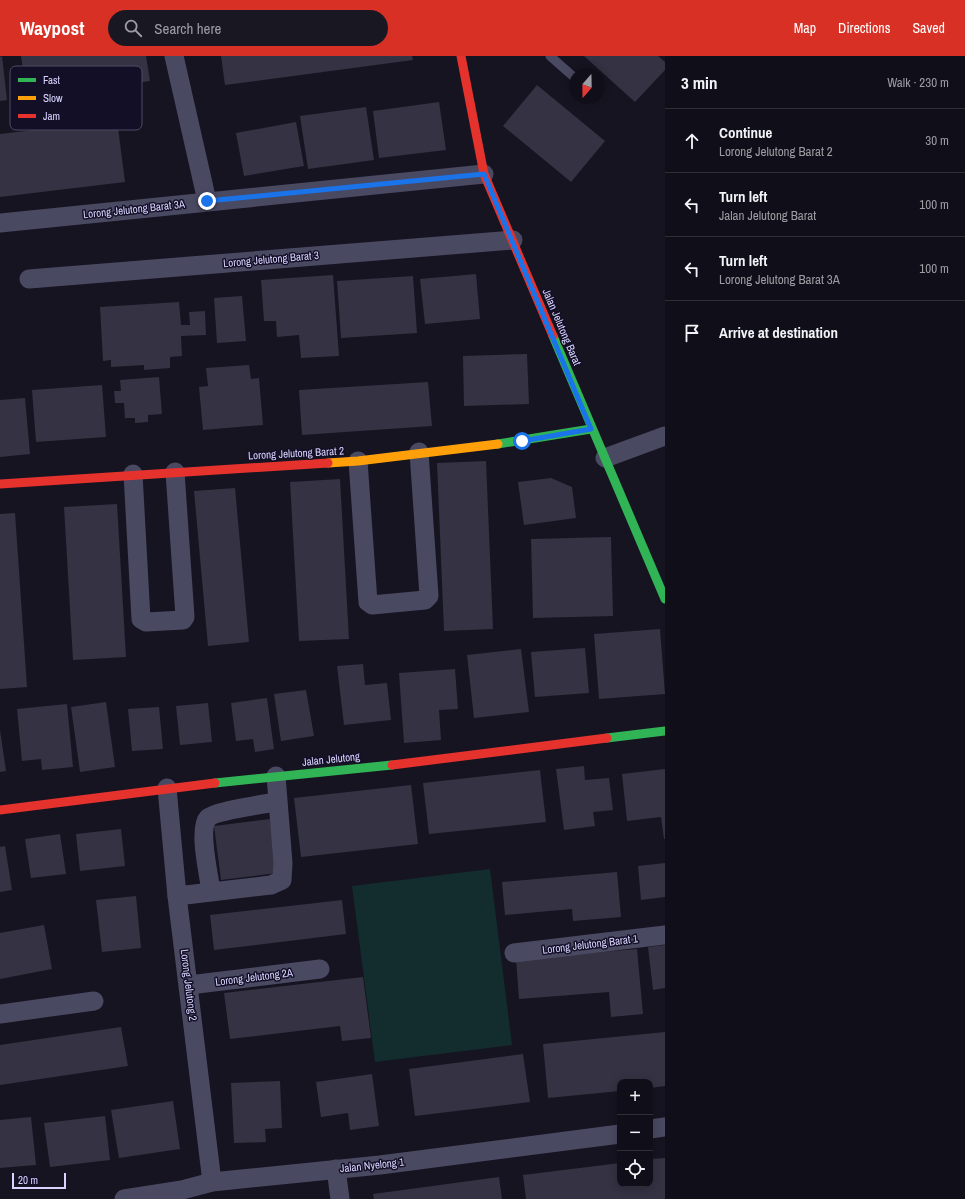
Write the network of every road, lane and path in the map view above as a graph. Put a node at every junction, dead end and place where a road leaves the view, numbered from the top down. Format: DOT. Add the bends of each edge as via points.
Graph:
graph roads {
  1 [pos="174,56"];
  2 [pos="461,56"];
  3 [pos="550,56"];
  4 [pos="569,73"];
  5 [pos="484,174"];
  6 [pos="207,201"];
  7 [pos="0,223"];
  8 [pos="513,240"];
  9 [pos="29,279"];
  10 [pos="591,429"];
  11 [pos="665,436"];
  12 [pos="419,452"];
  13 [pos="605,458"];
  14 [pos="358,461"];
  15 [pos="175,472"];
  16 [pos="133,474"];
  17 [pos="0,484"];
  18 [pos="665,599"];
  19 [pos="665,731"];
  20 [pos="276,776"];
  21 [pos="167,788"];
  22 [pos="277,802"];
  23 [pos="0,810"];
  24 [pos="211,891"];
  25 [pos="177,896"];
  26 [pos="665,935"];
  27 [pos="514,953"];
  28 [pos="320,969"];
  29 [pos="189,985"];
  30 [pos="94,1001"];
  31 [pos="0,1014"];
  32 [pos="665,1127"];
  33 [pos="653,1129"];
  34 [pos="617,1134"];
  35 [pos="336,1169"];
  36 [pos="212,1182"];
  37 [pos="183,1194"];
  38 [pos="124,1199"];
  39 [pos="340,1199"];
  1 -- 6 [label="street"];
  2 -- 5 [label="street, Jalan Jelutong Barat"];
  3 -- 4 [label="lane"];
  5 -- 6 [label="street, Lorong Jelutong Barat 3A"];
  5 -- 8 [label="street, Jalan Jelutong Barat"];
  6 -- 7 [label="street, Lorong Jelutong Barat 3A"];
  8 -- 9 [label="street, Lorong Jelutong Barat 3"];
  8 -- 10 [label="street, Jalan Jelutong Barat"];
  10 -- 12 [label="street, Lorong Jelutong Barat 2" via="522,441"];
  10 -- 13 [label="street, Jalan Jelutong Barat"];
  11 -- 13 [label="street"];
  12 -- 14 [label="street, Lorong Jelutong Barat 2"];
  12 -- 14 [label="street" via="428,596 426,600 372,605 368,602"];
  13 -- 18 [label="street, Jalan Jelutong Barat"];
  14 -- 15 [label="street, Lorong Jelutong Barat 2"];
  15 -- 16 [label="street, Lorong Jelutong Barat 2"];
  15 -- 16 [label="street" via="185,617 183,620 146,622 141,619"];
  16 -- 17 [label="street, Lorong Jelutong Barat 2"];
  19 -- 20 [label="street, Jalan Jelutong" via="436,760"];
  20 -- 21 [label="street, Jalan Jelutong"];
  20 -- 22 [label="street"];
  21 -- 23 [label="street, Jalan Jelutong"];
  21 -- 25 [label="street, Lorong Jelutong 2"];
  22 -- 24 [label="street" via="209,817 205,823 204,841"];
  22 -- 24 [label="street" via="283,863 282,880 271,885"];
  24 -- 25 [label="street"];
  25 -- 29 [label="street, Lorong Jelutong 2"];
  26 -- 27 [label="street, Lorong Jelutong Barat 1"];
  28 -- 29 [label="street, Lorong Jelutong 2A"];
  29 -- 36 [label="street, Lorong Jelutong 2"];
  30 -- 31 [label="street"];
  32 -- 33 [label="street"];
  34 -- 35 [label="street, Jalan Nyelong 1"];
  35 -- 36 [label="street, Jalan Nyelong 1"];
  35 -- 39 [label="street"];
  36 -- 37 [label="street, Jalan Nyelong 1"];
  37 -- 38 [label="street, Jalan Nyelong 1"];
}
